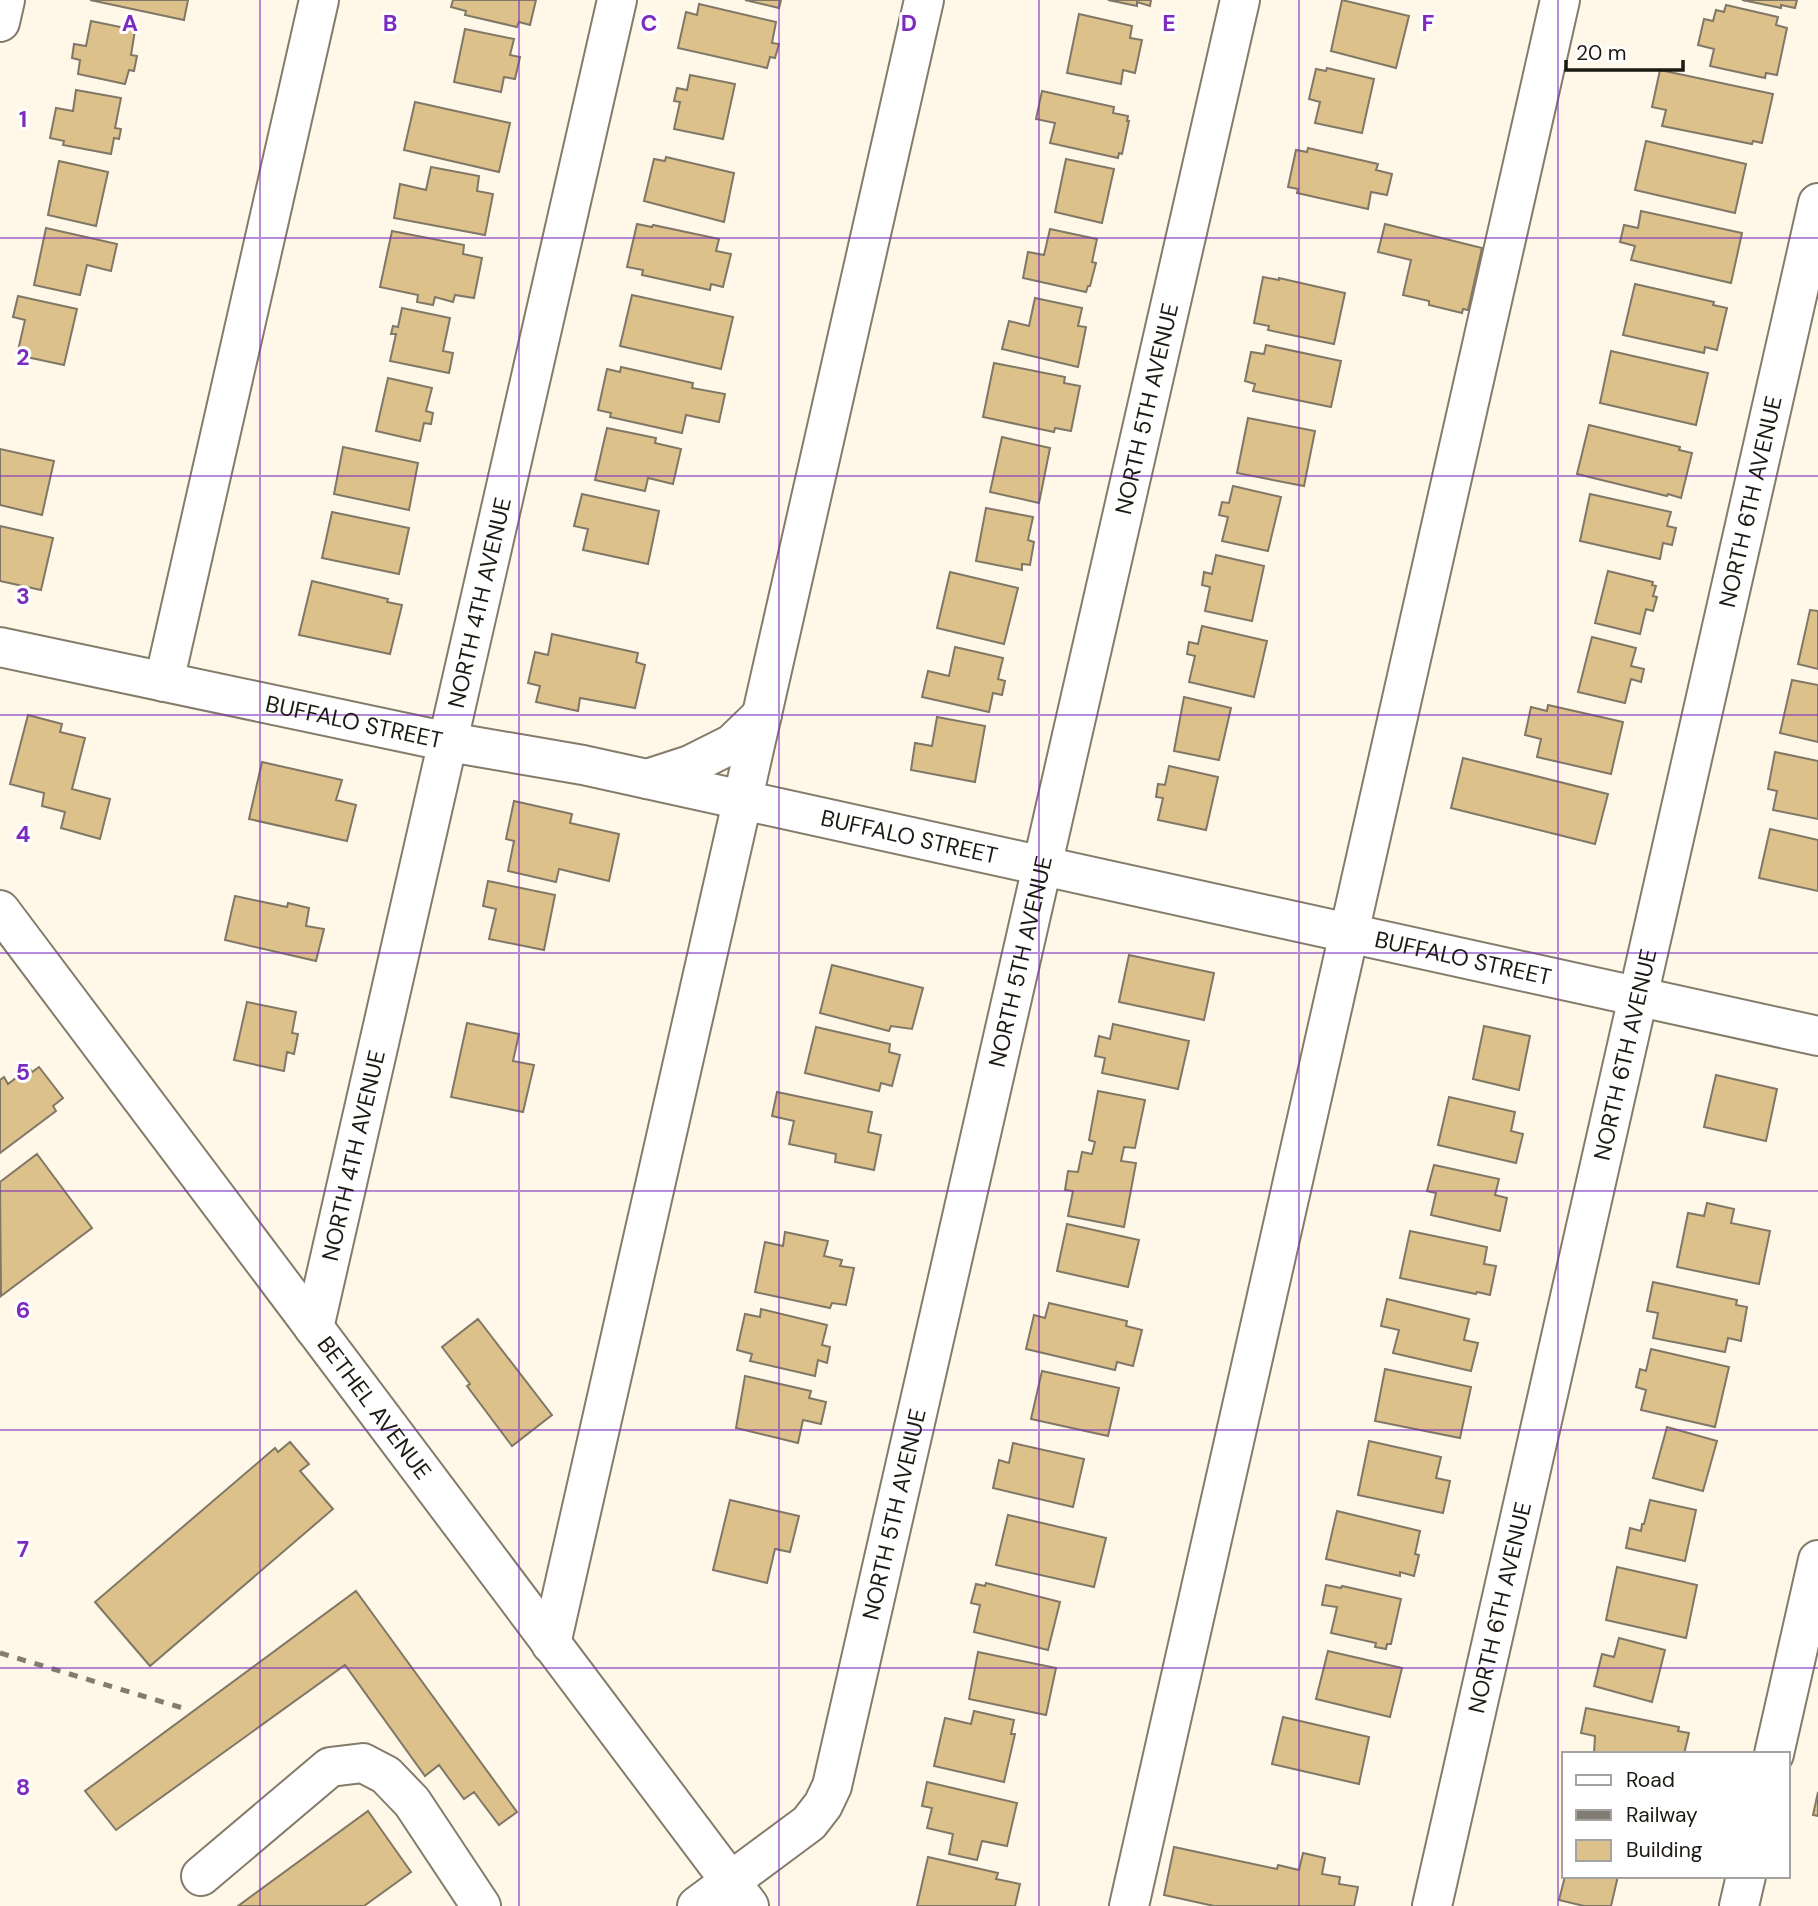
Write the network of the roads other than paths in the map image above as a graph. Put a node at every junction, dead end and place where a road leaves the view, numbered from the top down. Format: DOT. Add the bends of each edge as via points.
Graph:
graph roads {
  1 [pos="5,0"];
  2 [pos="319,0"];
  3 [pos="617,0"];
  4 [pos="924,0"];
  5 [pos="1240,0"];
  6 [pos="1560,0"];
  7 [pos="0,23"];
  8 [pos="1818,203"];
  9 [pos="0,647"];
  10 [pos="164,682"];
  11 [pos="762,715"];
  12 [pos="449,742"];
  13 [pos="647,779"];
  14 [pos="743,800"];
  15 [pos="1043,867"];
  16 [pos="0,910"];
  17 [pos="1349,934"];
  18 [pos="1637,998"];
  19 [pos="1818,1036"];
  20 [pos="314,1328"];
  21 [pos="1818,1560"];
  22 [pos="551,1644"];
  23 [pos="1774,1752"];
  24 [pos="201,1876"];
  25 [pos="1746,1878"];
  26 [pos="740,1894"];
  27 [pos="481,1906"];
  28 [pos="697,1906"];
  29 [pos="1129,1906"];
  30 [pos="1432,1906"];
  31 [pos="1739,1906"];
  1 -- 7 [label="street"];
  2 -- 10 [label="street"];
  3 -- 12 [label="street, NORTH 4TH AVENUE"];
  4 -- 11 [label="street"];
  5 -- 15 [label="street, NORTH 5TH AVENUE"];
  6 -- 17 [label="street"];
  8 -- 18 [label="street, NORTH 6TH AVENUE"];
  9 -- 10 [label="street, BUFFALO STREET"];
  10 -- 12 [label="street, BUFFALO STREET"];
  11 -- 13 [label="street" via="732,744"];
  11 -- 14 [label="street"];
  12 -- 13 [label="street, BUFFALO STREET"];
  12 -- 20 [label="street, NORTH 4TH AVENUE"];
  13 -- 14 [label="street, BUFFALO STREET"];
  14 -- 15 [label="street, BUFFALO STREET"];
  14 -- 22 [label="street"];
  15 -- 17 [label="street, BUFFALO STREET"];
  15 -- 26 [label="street, NORTH 5TH AVENUE" via="832,1786 809,1823"];
  16 -- 20 [label="street, BETHEL AVENUE"];
  17 -- 18 [label="street, BUFFALO STREET"];
  17 -- 29 [label="street"];
  18 -- 19 [label="street, BUFFALO STREET"];
  18 -- 30 [label="street, NORTH 6TH AVENUE"];
  20 -- 22 [label="street, BETHEL AVENUE"];
  21 -- 23 [label="street"];
  22 -- 26 [label="street, BETHEL AVENUE"];
  24 -- 27 [label="street" via="330,1767 363,1763 386,1775 412,1802"];
  25 -- 31 [label="street"];
  26 -- 28 [label="street, NORTH 5TH AVENUE"];
}
